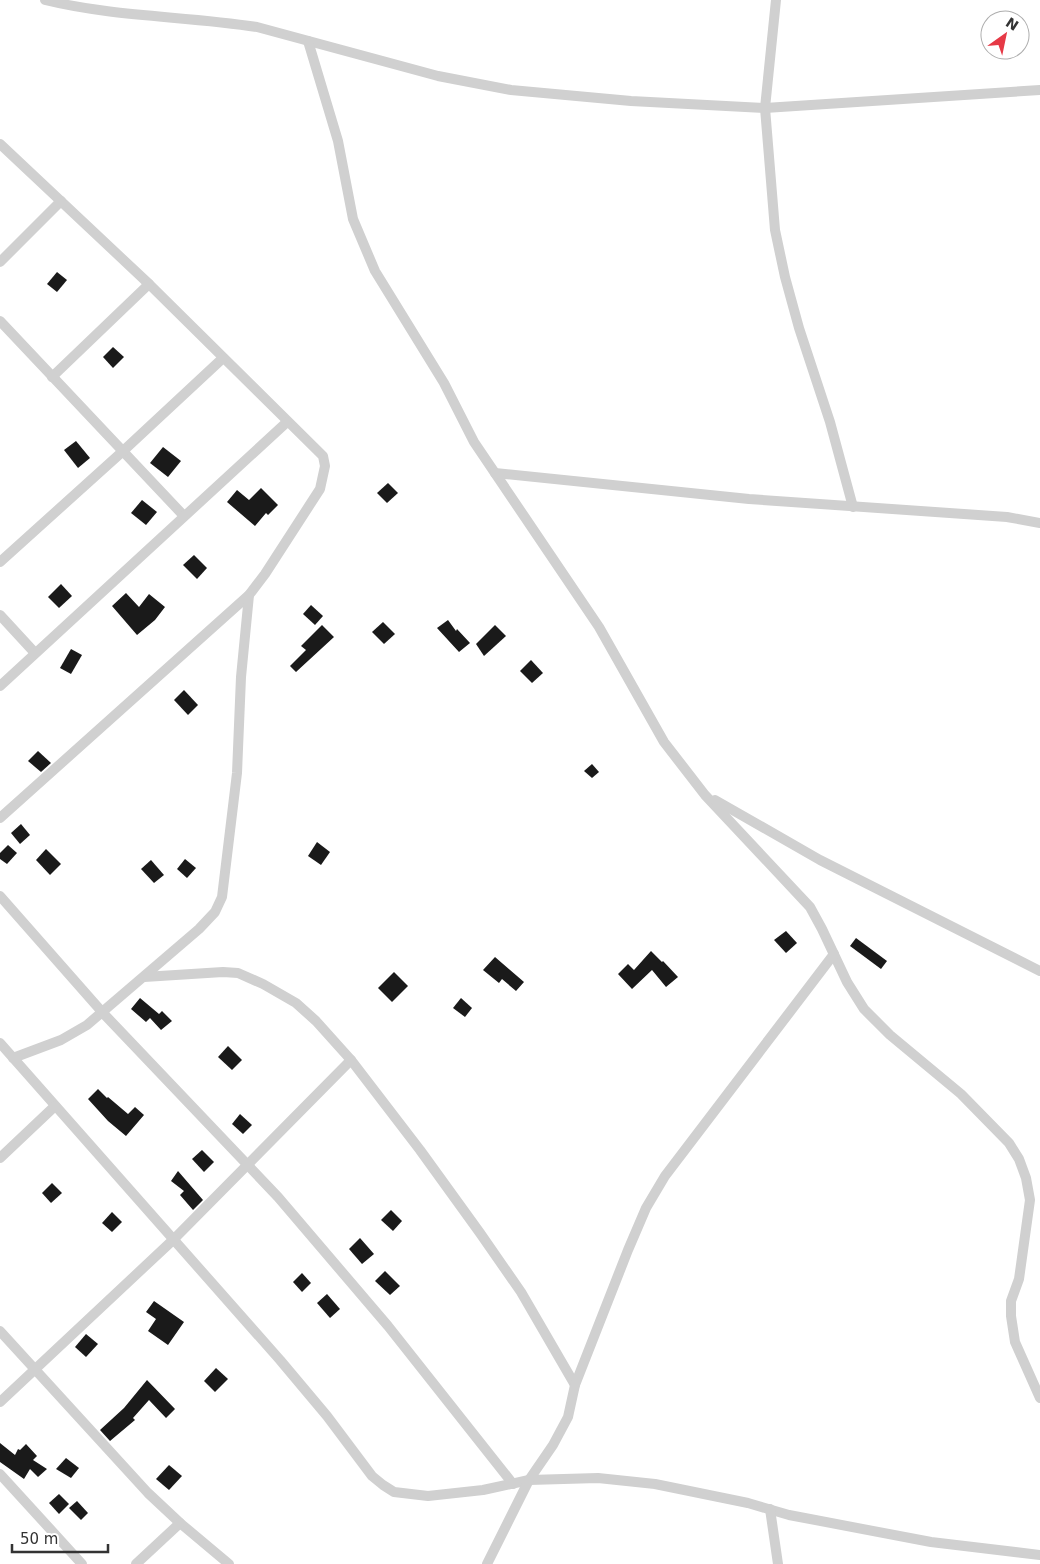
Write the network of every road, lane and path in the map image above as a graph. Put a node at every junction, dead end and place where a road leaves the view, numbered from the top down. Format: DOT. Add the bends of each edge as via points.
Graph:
graph roads {
  1 [pos="45,0"];
  2 [pos="776,0"];
  3 [pos="308,41"];
  4 [pos="1040,90"];
  5 [pos="765,108"];
  6 [pos="0,144"];
  7 [pos="61,201"];
  8 [pos="0,262"];
  9 [pos="149,284"];
  10 [pos="0,321"];
  11 [pos="223,358"];
  12 [pos="52,377"];
  13 [pos="287,422"];
  14 [pos="122,452"];
  15 [pos="495,473"];
  16 [pos="853,506"];
  17 [pos="184,516"];
  18 [pos="1040,523"];
  19 [pos="0,562"];
  20 [pos="249,595"];
  21 [pos="0,615"];
  22 [pos="35,653"];
  23 [pos="0,686"];
  24 [pos="705,795"];
  25 [pos="0,818"];
  26 [pos="0,896"];
  27 [pos="834,954"];
  28 [pos="1040,972"];
  29 [pos="144,977"];
  30 [pos="103,1013"];
  31 [pos="0,1043"];
  32 [pos="13,1058"];
  33 [pos="350,1060"];
  34 [pos="55,1106"];
  35 [pos="0,1158"];
  36 [pos="247,1164"];
  37 [pos="173,1240"];
  38 [pos="0,1331"];
  39 [pos="35,1370"];
  40 [pos="575,1385"];
  41 [pos="1040,1398"];
  42 [pos="0,1402"];
  43 [pos="0,1474"];
  44 [pos="529,1480"];
  45 [pos="513,1484"];
  46 [pos="770,1509"];
  47 [pos="180,1524"];
  48 [pos="1040,1555"];
  49 [pos="82,1564"];
  50 [pos="136,1564"];
  51 [pos="229,1564"];
  52 [pos="486,1564"];
  53 [pos="778,1564"];
  1 -- 3 [label="street" via="136,15 257,26"];
  2 -- 5 [label="street"];
  3 -- 5 [label="street" via="438,76 511,90 630,101"];
  3 -- 15 [label="street" via="338,141 353,219 374,271 440,376 474,442"];
  4 -- 5 [label="street"];
  5 -- 16 [label="street" via="775,230 785,277"];
  6 -- 7 [label="street"];
  7 -- 8 [label="street"];
  7 -- 9 [label="street"];
  9 -- 11 [label="street"];
  9 -- 12 [label="street"];
  10 -- 12 [label="street"];
  11 -- 13 [label="street"];
  11 -- 14 [label="street"];
  12 -- 14 [label="street"];
  13 -- 17 [label="street"];
  13 -- 20 [label="street" via="323,456 325,466 320,489"];
  14 -- 17 [label="street"];
  14 -- 19 [label="street"];
  15 -- 16 [label="street" via="749,499"];
  15 -- 24 [label="street" via="599,627 664,742"];
  16 -- 18 [label="street" via="1007,517"];
  17 -- 22 [label="street"];
  20 -- 25 [label="street"];
  20 -- 29 [label="street" via="237,773 222,897 215,912 199,929"];
  21 -- 22 [label="street"];
  22 -- 23 [label="street"];
  24 -- 27 [label="street" via="810,907"];
  24 -- 28 [label="street" via="820,860"];
  26 -- 30 [label="street"];
  27 -- 40 [label="street" via="665,1176 646,1208"];
  27 -- 41 [label="street" via="864,1009 961,1094 1008,1143 1018,1159 1030,1200 1011,1316 1015,1342"];
  29 -- 30 [label="street"];
  29 -- 33 [label="street" via="238,973 296,1003"];
  30 -- 32 [label="street" via="61,1040"];
  30 -- 36 [label="street"];
  31 -- 32 [label="street"];
  32 -- 34 [label="street"];
  33 -- 36 [label="street"];
  33 -- 40 [label="street" via="420,1150 510,1277"];
  34 -- 35 [label="street"];
  34 -- 37 [label="street"];
  36 -- 37 [label="street"];
  36 -- 45 [label="street" via="388,1326"];
  37 -- 39 [label="street"];
  37 -- 45 [label="street" via="280,1360 382,1486 394,1492 428,1496"];
  38 -- 39 [label="street"];
  39 -- 42 [label="street"];
  39 -- 47 [label="street"];
  40 -- 44 [label="street" via="568,1417"];
  43 -- 49 [label="street"];
  44 -- 45 [label="street"];
  44 -- 46 [label="street" via="598,1478 656,1484"];
  44 -- 52 [label="street"];
  46 -- 48 [label="street" via="789,1516 931,1542"];
  46 -- 53 [label="street"];
  47 -- 50 [label="street"];
  47 -- 51 [label="street"];
}
